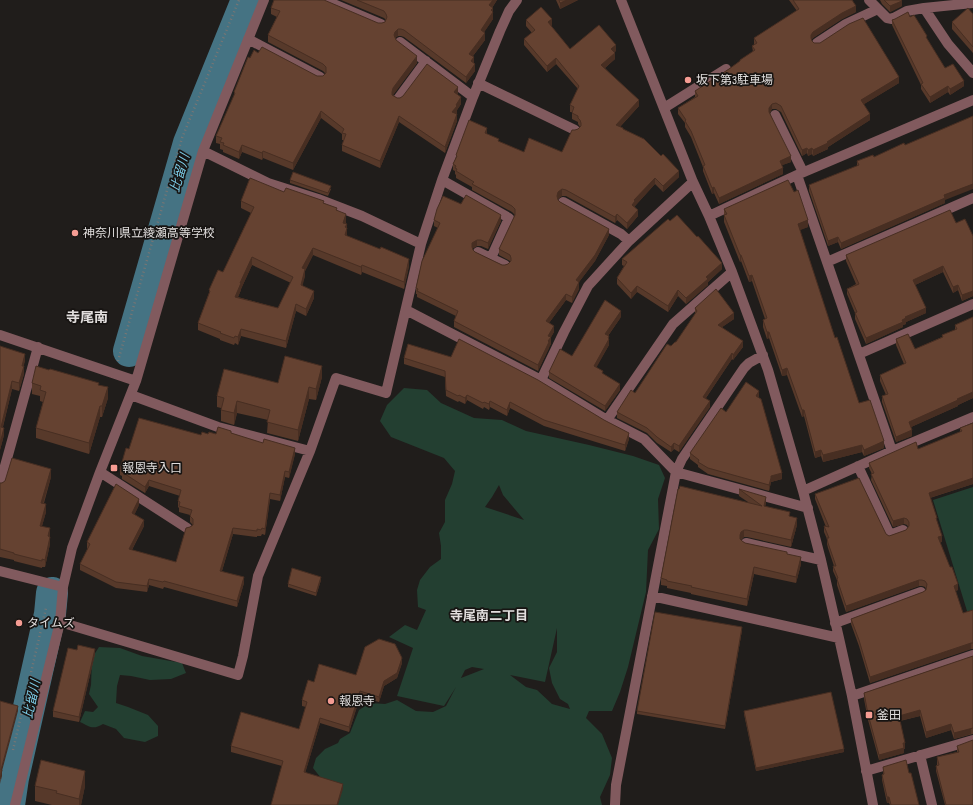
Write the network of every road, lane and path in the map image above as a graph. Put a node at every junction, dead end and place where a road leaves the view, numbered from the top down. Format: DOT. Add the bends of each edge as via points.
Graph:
graph roads {
  1 [pos="239,0"];
  2 [pos="264,0"];
  3 [pos="324,0"];
  4 [pos="516,0"];
  5 [pos="621,0"];
  6 [pos="869,0"];
  7 [pos="973,3"];
  8 [pos="924,8"];
  9 [pos="878,9"];
  10 [pos="381,24"];
  11 [pos="248,39"];
  12 [pos="400,42"];
  13 [pos="817,42"];
  14 [pos="426,61"];
  15 [pos="726,69"];
  16 [pos="973,73"];
  17 [pos="320,77"];
  18 [pos="478,84"];
  19 [pos="473,97"];
  20 [pos="398,100"];
  21 [pos="973,100"];
  22 [pos="664,108"];
  23 [pos="774,115"];
  24 [pos="575,130"];
  25 [pos="203,151"];
  26 [pos="800,173"];
  27 [pos="442,180"];
  28 [pos="693,182"];
  29 [pos="973,198"];
  30 [pos="564,202"];
  31 [pos="709,216"];
  32 [pos="629,241"];
  33 [pos="421,244"];
  34 [pos="478,252"];
  35 [pos="491,258"];
  36 [pos="827,262"];
  37 [pos="505,265"];
  38 [pos="732,272"];
  39 [pos="973,304"];
  40 [pos="406,310"];
  41 [pos="0,335"];
  42 [pos="38,347"];
  43 [pos="859,354"];
  44 [pos="763,355"];
  45 [pos="114,373"];
  46 [pos="541,380"];
  47 [pos="136,381"];
  48 [pos="131,395"];
  49 [pos="973,417"];
  50 [pos="607,420"];
  51 [pos="310,451"];
  52 [pos="892,451"];
  53 [pos="858,466"];
  54 [pos="100,472"];
  55 [pos="676,472"];
  56 [pos="0,484"];
  57 [pos="803,491"];
  58 [pos="808,508"];
  59 [pos="187,528"];
  60 [pos="903,530"];
  61 [pos="746,543"];
  62 [pos="820,560"];
  63 [pos="0,571"];
  64 [pos="63,586"];
  65 [pos="921,592"];
  66 [pos="652,596"];
  67 [pos="46,607"];
  68 [pos="60,622"];
  69 [pos="835,622"];
  70 [pos="839,638"];
  71 [pos="973,656"];
  72 [pos="852,696"];
  73 [pos="973,740"];
  74 [pos="12,750"];
  75 [pos="920,755"];
  76 [pos="866,771"];
  77 [pos="15,805"];
  78 [pos="615,805"];
  79 [pos="874,805"];
  80 [pos="932,805"];
  1 -- 45 [label="path" via="182,138"];
  2 -- 11 [label="street"];
  3 -- 10 [label="street"];
  4 -- 18 [label="street"];
  5 -- 22 [label="street"];
  6 -- 9 [label="street"];
  7 -- 8 [label="street"];
  8 -- 9 [label="street" via="907,11 892,18 887,18"];
  8 -- 16 [label="street" via="948,44"];
  9 -- 13 [label="street" via="846,24"];
  11 -- 17 [label="street"];
  11 -- 25 [label="street"];
  12 -- 14 [label="street"];
  14 -- 19 [label="street"];
  14 -- 20 [label="street"];
  15 -- 22 [label="street"];
  18 -- 19 [label="street"];
  18 -- 24 [label="street"];
  19 -- 27 [label="street"];
  21 -- 26 [label="street"];
  22 -- 28 [label="street"];
  23 -- 26 [label="street"];
  25 -- 33 [label="street" via="268,183 362,216"];
  25 -- 47 [label="street"];
  26 -- 31 [label="street"];
  26 -- 36 [label="street"];
  27 -- 33 [label="street"];
  27 -- 35 [label="street" via="509,218"];
  28 -- 31 [label="street"];
  28 -- 32 [label="street"];
  29 -- 36 [label="street"];
  30 -- 32 [label="street"];
  31 -- 38 [label="street"];
  32 -- 46 [label="street" via="588,286"];
  33 -- 40 [label="street"];
  34 -- 35 [label="street"];
  35 -- 37 [label="street"];
  36 -- 43 [label="street"];
  38 -- 44 [label="street"];
  38 -- 50 [label="street" via="673,324"];
  39 -- 43 [label="street"];
  40 -- 46 [label="street"];
  40 -- 51 [label="street" via="386,393 336,378"];
  41 -- 42 [label="street"];
  42 -- 45 [label="street"];
  42 -- 56 [label="street"];
  43 -- 52 [label="street"];
  44 -- 55 [label="street" via="744,368"];
  44 -- 57 [label="street"];
  45 -- 47 [label="street"];
  46 -- 50 [label="street"];
  47 -- 48 [label="street"];
  48 -- 51 [label="street" via="218,427"];
  48 -- 54 [label="street"];
  49 -- 52 [label="street"];
  50 -- 55 [label="street" via="644,440"];
  51 -- 68 [label="street" via="258,576 238,675"];
  52 -- 53 [label="street"];
  53 -- 57 [label="street"];
  53 -- 60 [label="street" via="890,535"];
  54 -- 59 [label="street"];
  54 -- 64 [label="street" via="72,548"];
  55 -- 58 [label="street"];
  55 -- 66 [label="street"];
  57 -- 58 [label="street"];
  58 -- 62 [label="street"];
  61 -- 62 [label="street"];
  62 -- 69 [label="street"];
  63 -- 64 [label="street"];
  64 -- 68 [label="street"];
  65 -- 69 [label="street"];
  66 -- 70 [label="street"];
  66 -- 78 [label="street" via="616,785"];
  67 -- 74 [label="path"];
  68 -- 77 [label="street"];
  69 -- 70 [label="street"];
  70 -- 72 [label="street"];
  71 -- 72 [label="street"];
  72 -- 76 [label="street"];
  73 -- 75 [label="street"];
  75 -- 76 [label="street"];
  75 -- 80 [label="street"];
  76 -- 79 [label="street"];
}
